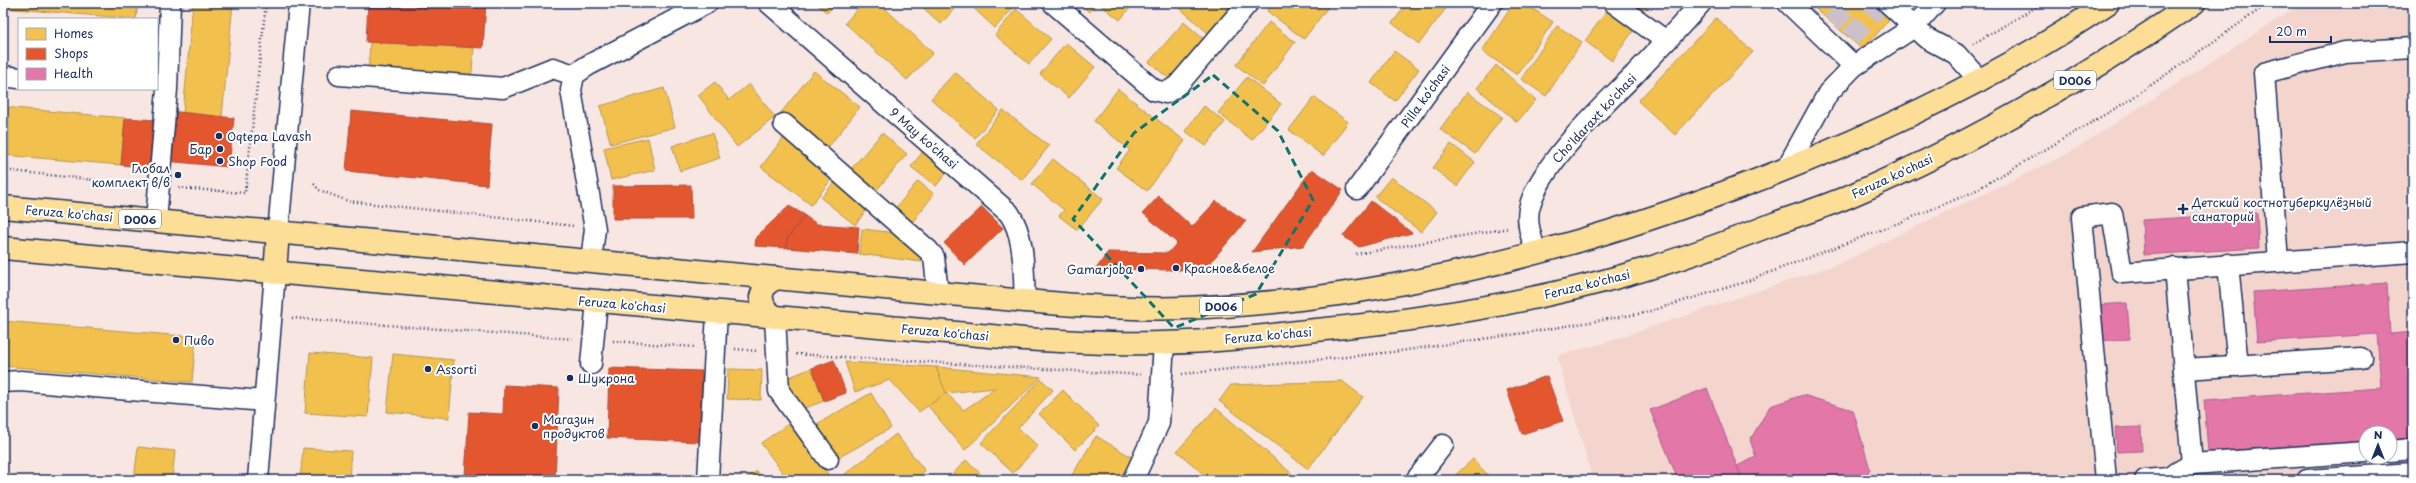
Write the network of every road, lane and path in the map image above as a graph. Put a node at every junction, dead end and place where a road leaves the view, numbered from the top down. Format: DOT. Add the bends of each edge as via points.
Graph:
graph roads {
  1 [pos="170,3"];
  2 [pos="266,3"];
  3 [pos="299,3"];
  4 [pos="707,3"];
  5 [pos="769,3"];
  6 [pos="1053,3"];
  7 [pos="1248,3"];
  8 [pos="1492,3"];
  9 [pos="1614,3"];
  10 [pos="1702,3"];
  11 [pos="1788,3"];
  12 [pos="1935,3"];
  13 [pos="2043,3"];
  14 [pos="2108,3"];
  15 [pos="2194,3"];
  16 [pos="1883,4"];
  17 [pos="1914,26"];
  18 [pos="1666,41"];
  19 [pos="2413,48"];
  20 [pos="1956,54"];
  21 [pos="1854,66"];
  22 [pos="339,75"];
  23 [pos="574,75"];
  24 [pos="3,76"];
  25 [pos="18,78"];
  26 [pos="1980,81"];
  27 [pos="162,89"];
  28 [pos="784,124"];
  29 [pos="1786,169"];
  30 [pos="3,170"];
  31 [pos="314,184"];
  32 [pos="159,187"];
  33 [pos="1357,189"];
  34 [pos="3,207"];
  35 [pos="156,221"];
  36 [pos="1528,225"];
  37 [pos="595,229"];
  38 [pos="278,232"];
  39 [pos="3,248"];
  40 [pos="2413,252"];
  41 [pos="1536,253"];
  42 [pos="1356,254"];
  43 [pos="591,261"];
  44 [pos="2278,261"];
  45 [pos="2228,264"];
  46 [pos="2175,268"];
  47 [pos="275,273"];
  48 [pos="776,278"];
  49 [pos="938,293"];
  50 [pos="597,301"];
  51 [pos="1025,301"];
  52 [pos="717,312"];
  53 [pos="271,316"];
  54 [pos="775,317"];
  55 [pos="594,340"];
  56 [pos="1164,343"];
  57 [pos="2361,358"];
  58 [pos="591,364"];
  59 [pos="2238,366"];
  60 [pos="2184,369"];
  61 [pos="3,382"];
  62 [pos="264,401"];
  63 [pos="1443,445"];
  64 [pos="2413,449"];
  65 [pos="2398,450"];
  66 [pos="2358,453"];
  67 [pos="828,459"];
  68 [pos="2192,464"];
  69 [pos="2413,473"];
  70 [pos="2373,478"];
  71 [pos="2170,479"];
  72 [pos="258,480"];
  73 [pos="708,480"];
  74 [pos="1133,480"];
  75 [pos="1416,480"];
  76 [pos="2106,480"];
  77 [pos="2145,480"];
  78 [pos="2307,480"];
  1 -- 27 [label="street"];
  2 -- 32 [label="path" via="245,193"];
  3 -- 38 [label="street"];
  4 -- 23 [label="street"];
  5 -- 51 [label="street, 9 May ko'chasi" via="1009,213 1017,224 1021,239"];
  6 -- 7 [label="street" via="1154,90 1166,92 1177,86"];
  8 -- 33 [label="street, Pilla ko‘chasi"];
  9 -- 18 [label="street"];
  10 -- 18 [label="street, Cho'ldaraxt ko'chasi"];
  11 -- 21 [label="street" via="1827,29 1844,45"];
  12 -- 17 [label="street"];
  13 -- 20 [label="path"];
  14 -- 26 [label="main road, Feruza ko'chasi / D006"];
  15 -- 56 [label="main road, Feruza ko'chasi / D006" via="2112,59 1950,149 1851,195 1725,243 1629,274 1456,314 1245,338"];
  16 -- 17 [label="street"];
  17 -- 20 [label="street" via="1926,38"];
  17 -- 21 [label="street"];
  18 -- 36 [label="street, Cho'ldaraxt ko'chasi" via="1600,109 1550,166 1533,194"];
  19 -- 44 [label="street" via="2345,52 2264,73"];
  20 -- 26 [label="street"];
  21 -- 29 [label="street" via="1828,93"];
  22 -- 23 [label="street" via="503,88 553,68"];
  23 -- 37 [label="street" via="571,90"];
  24 -- 25 [label="street"];
  26 -- 29 [label="main road, Feruza ko'chasi / D006" via="1863,138"];
  27 -- 32 [label="street"];
  28 -- 49 [label="street" via="928,250 934,257"];
  29 -- 41 [label="main road, Feruza ko'chasi / D006" via="1616,231"];
  30 -- 32 [label="path"];
  31 -- 37 [label="path" via="319,190 348,201"];
  32 -- 35 [label="street"];
  34 -- 35 [label="main road, Feruza ko'chasi / D006"];
  35 -- 38 [label="main road, Feruza ko'chasi / D006"];
  36 -- 41 [label="street, Cho'ldaraxt ko'chasi"];
  36 -- 42 [label="path"];
  37 -- 43 [label="street"];
  38 -- 43 [label="main road, Feruza ko'chasi / D006"];
  38 -- 47 [label="main road"];
  39 -- 47 [label="main road, Feruza ko'chasi / D006"];
  40 -- 44 [label="street"];
  41 -- 51 [label="main road, Feruza ko'chasi / D006" via="1465,272 1387,287 1230,305 1123,308"];
  43 -- 48 [label="main road, Feruza ko'chasi / D006"];
  44 -- 45 [label="street"];
  45 -- 46 [label="street"];
  45 -- 59 [label="street"];
  46 -- 60 [label="street"];
  46 -- 76 [label="street" via="2122,273 2112,213 2082,217"];
  47 -- 50 [label="main road, Feruza ko'chasi / D006"];
  47 -- 53 [label="street"];
  48 -- 49 [label="main road, Feruza ko'chasi / D006"];
  48 -- 54 [label="main road" via="765,286 761,297 765,309"];
  49 -- 51 [label="main road, Feruza ko'chasi / D006"];
  50 -- 52 [label="main road, Feruza ko'chasi / D006"];
  50 -- 55 [label="street"];
  52 -- 54 [label="main road, Feruza ko'chasi / D006"];
  52 -- 73 [label="street"];
  53 -- 55 [label="path"];
  53 -- 62 [label="street"];
  54 -- 56 [label="main road, Feruza ko'chasi / D006" via="1024,339"];
  54 -- 67 [label="street" via="779,391"];
  55 -- 58 [label="street"];
  56 -- 74 [label="street" via="1159,423"];
  57 -- 59 [label="street"];
  59 -- 60 [label="street"];
  60 -- 68 [label="street"];
  61 -- 62 [label="street" via="21,381"];
  62 -- 72 [label="street"];
  63 -- 75 [label="street"];
  64 -- 65 [label="street"];
  66 -- 68 [label="street"];
  68 -- 71 [label="street"];
  69 -- 70 [label="street"];
  70 -- 78 [label="street"];
  71 -- 77 [label="street"];
}
